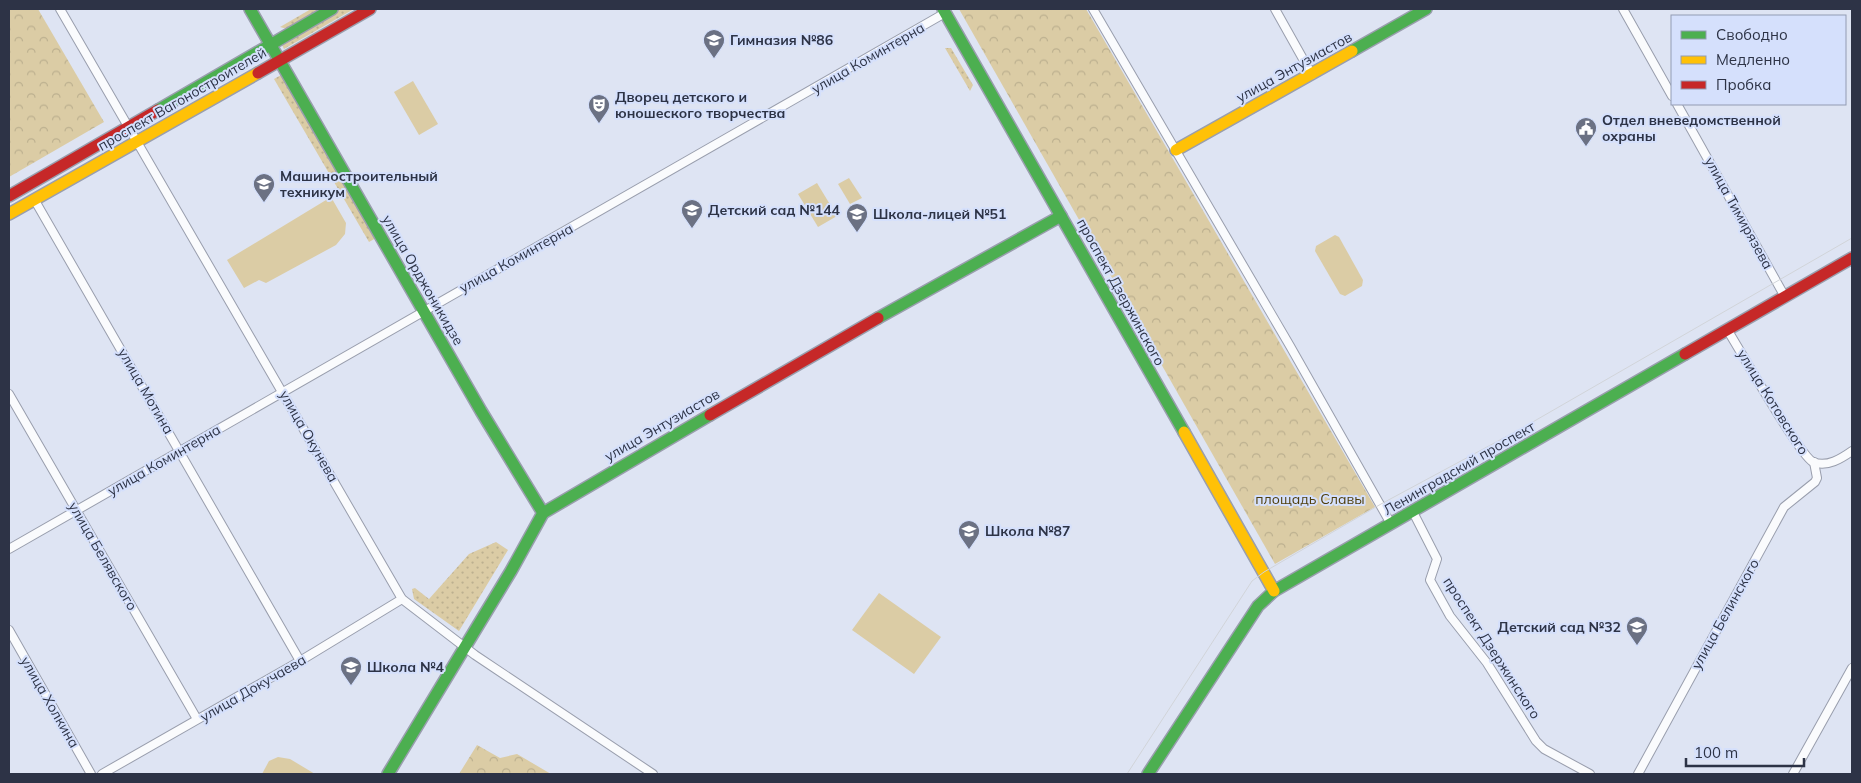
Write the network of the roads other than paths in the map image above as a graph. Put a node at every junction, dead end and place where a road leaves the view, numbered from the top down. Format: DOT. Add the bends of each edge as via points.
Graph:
graph roads {
  1 [pos="60,9"];
  2 [pos="250,9"];
  3 [pos="332,9"];
  4 [pos="370,9"];
  5 [pos="1094,9"];
  6 [pos="1275,9"];
  7 [pos="1426,9"];
  8 [pos="1623,9"];
  9 [pos="944,11"];
  10 [pos="271,44"];
  11 [pos="280,60"];
  12 [pos="1312,75"];
  13 [pos="1671,94"];
  14 [pos="1678,105"];
  15 [pos="129,126"];
  16 [pos="138,142"];
  17 [pos="1176,150"];
  18 [pos="9,196"];
  19 [pos="34,199"];
  20 [pos="9,214"];
  21 [pos="1061,216"];
  22 [pos="1852,258"];
  23 [pos="1785,297"];
  24 [pos="423,310"];
  25 [pos="1728,331"];
  26 [pos="283,391"];
  27 [pos="9,394"];
  28 [pos="180,451"];
  29 [pos="1852,451"];
  30 [pos="1814,462"];
  31 [pos="76,510"];
  32 [pos="1413,512"];
  33 [pos="542,513"];
  34 [pos="1391,524"];
  35 [pos="9,549"];
  36 [pos="1274,591"];
  37 [pos="402,599"];
  38 [pos="9,630"];
  39 [pos="464,646"];
  40 [pos="300,661"];
  41 [pos="1852,668"];
  42 [pos="197,719"];
  43 [pos="90,774"];
  44 [pos="102,774"];
  45 [pos="388,774"];
  46 [pos="653,774"];
  47 [pos="1148,774"];
  48 [pos="1590,774"];
  49 [pos="1638,774"];
  50 [pos="1793,774"];
  1 -- 15 [label="street, улица Окунева"];
  2 -- 10 [label="street, улица Орджоникидзе"];
  3 -- 10 [label="street, проспект Вагоностроителей"];
  4 -- 11 [label="street, проспект Вагоностроителей"];
  5 -- 17 [label="street"];
  6 -- 12 [label="street"];
  7 -- 12 [label="street, улица Энтузиастов"];
  8 -- 13 [label="street"];
  9 -- 21 [label="street, проспект Дзержинского"];
  9 -- 24 [label="street, улица Коминтерна"];
  10 -- 11 [label="street, улица Орджоникидзе"];
  10 -- 15 [label="street, проспект Вагоностроителей"];
  11 -- 16 [label="street, проспект Вагоностроителей"];
  11 -- 24 [label="street, улица Орджоникидзе"];
  12 -- 17 [label="street, улица Энтузиастов"];
  14 -- 23 [label="street, улица Тимирязева"];
  15 -- 16 [label="street, улица Окунева"];
  15 -- 18 [label="street, проспект Вагоностроителей"];
  16 -- 19 [label="street, проспект Вагоностроителей"];
  16 -- 26 [label="street, улица Окунева"];
  17 -- 34 [label="street"];
  19 -- 20 [label="street, проспект Вагоностроителей"];
  19 -- 28 [label="street, улица Мотина"];
  21 -- 33 [label="street, улица Энтузиастов" via="877,318"];
  21 -- 36 [label="street, проспект Дзержинского"];
  22 -- 23 [label="street, Ленинградский проспект"];
  23 -- 25 [label="street, Ленинградский проспект"];
  24 -- 26 [label="street, улица Коминтерна"];
  24 -- 33 [label="street, улица Орджоникидзе"];
  25 -- 30 [label="street, улица Котовского" via="1795,440"];
  25 -- 32 [label="street, Ленинградский проспект"];
  26 -- 28 [label="street, улица Коминтерна"];
  26 -- 37 [label="street, улица Окунева"];
  27 -- 31 [label="street, улица Белявского"];
  28 -- 31 [label="street, улица Коминтерна"];
  28 -- 40 [label="street, улица Мотина"];
  29 -- 30 [label="street, улица Котовского" via="1825,464"];
  30 -- 49 [label="street, улица Белинского" via="1815,482 1784,507"];
  31 -- 35 [label="street, улица Коминтерна"];
  31 -- 42 [label="street, улица Белявского"];
  32 -- 34 [label="street, Ленинградский проспект"];
  32 -- 48 [label="street, проспект Дзержинского" via="1437,559 1430,580 1454,622 1486,662 1536,741 1544,749"];
  33 -- 39 [label="street" via="511,571"];
  34 -- 36 [label="street, Ленинградский проспект"];
  36 -- 47 [label="street, Ленинградский проспект" via="1258,606"];
  37 -- 39 [label="street, улица Окунева"];
  37 -- 40 [label="street, улица Докучаева"];
  38 -- 43 [label="street, улица Холкина"];
  39 -- 45 [label="street"];
  39 -- 46 [label="street, улица Окунева"];
  40 -- 42 [label="street, улица Докучаева"];
  41 -- 50 [label="street"];
  42 -- 44 [label="street, улица Докучаева"];
}
